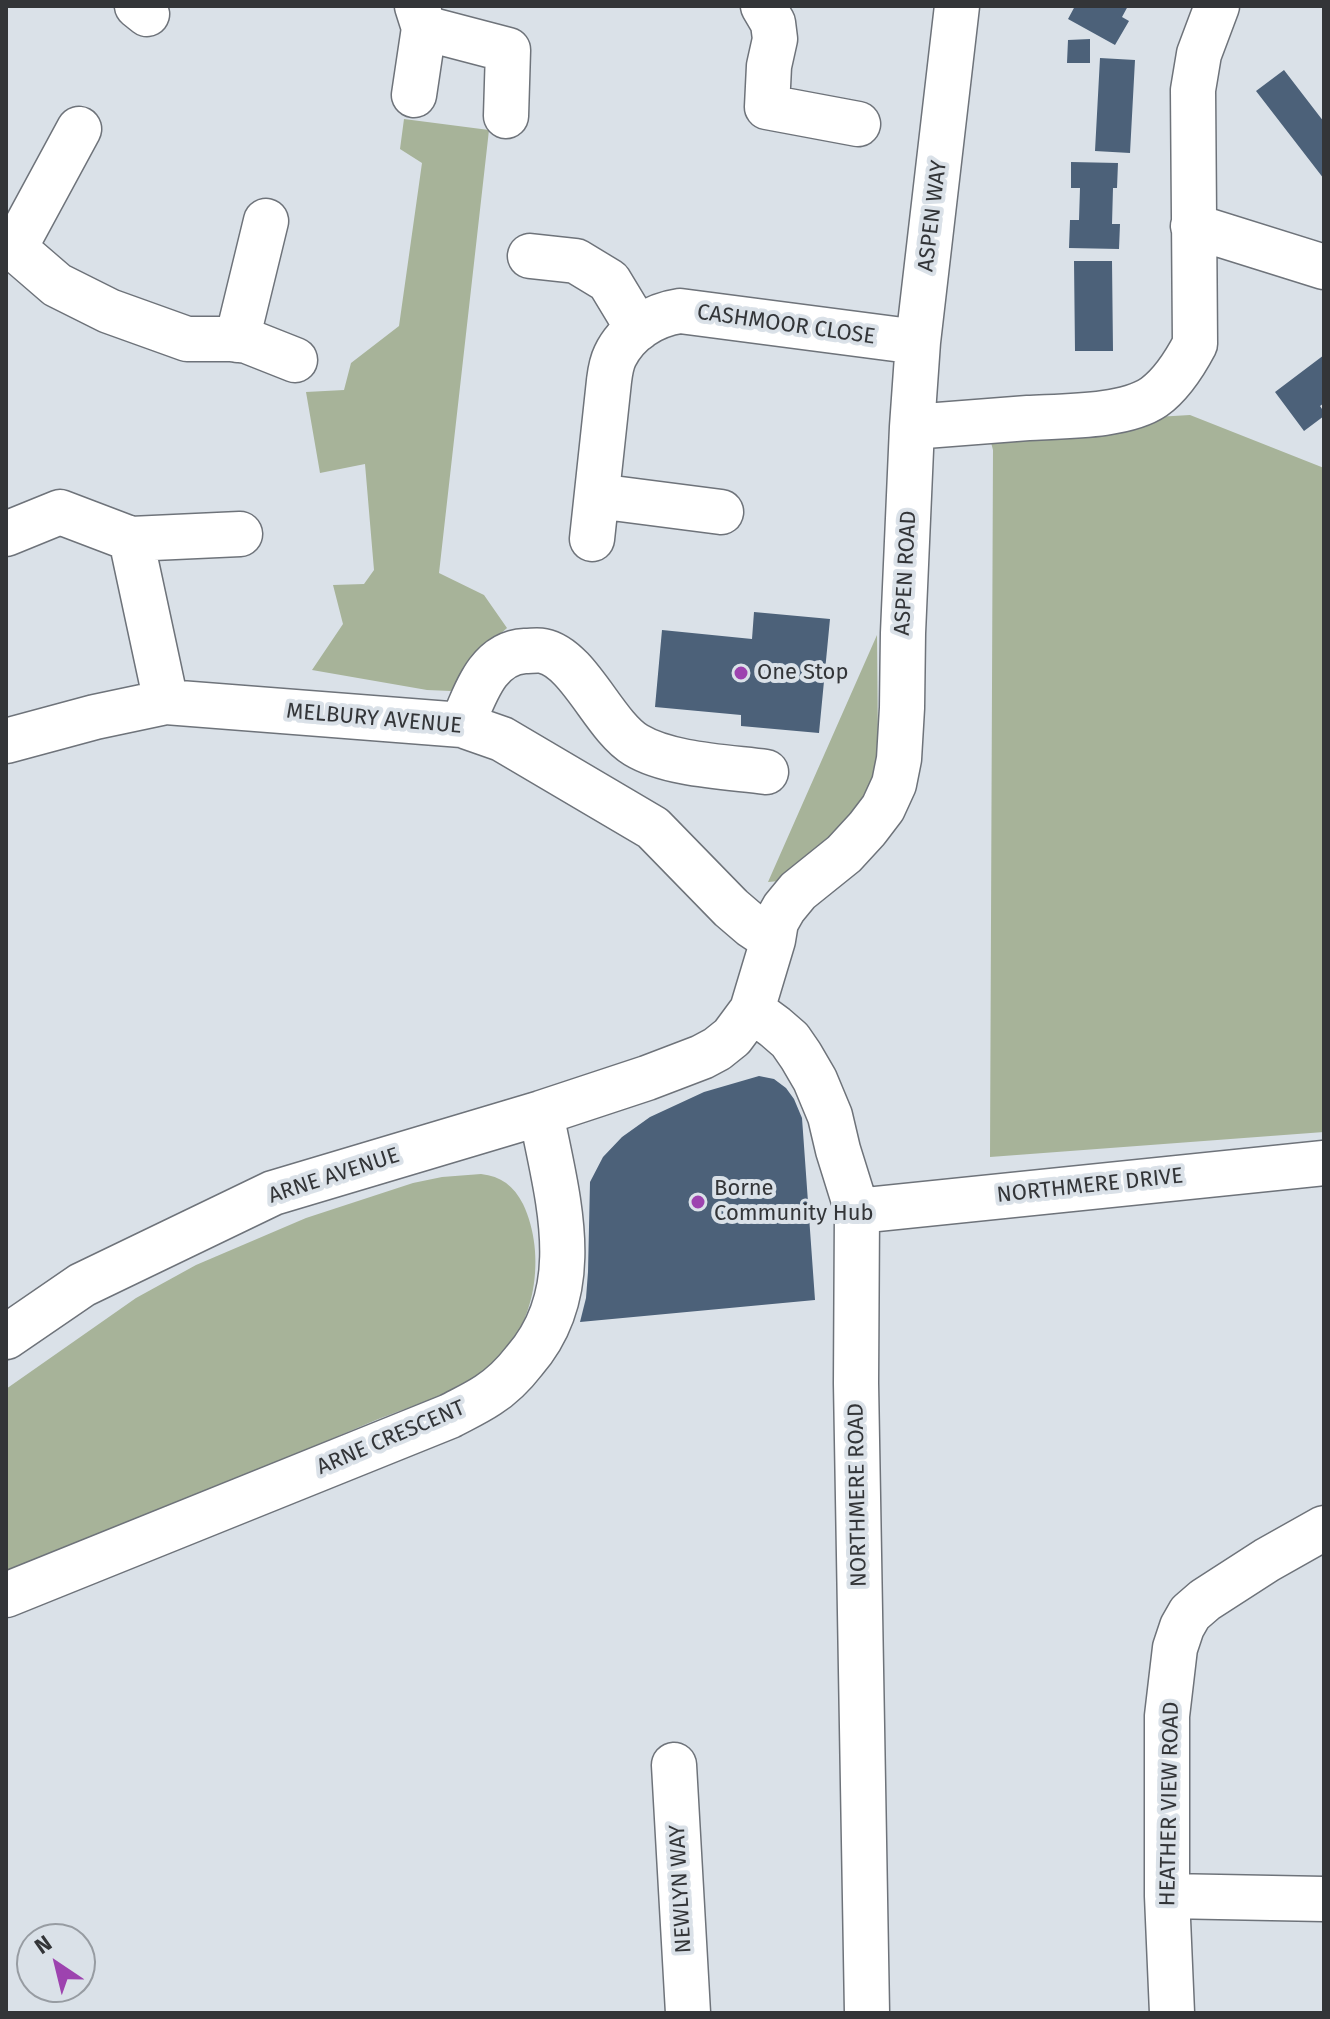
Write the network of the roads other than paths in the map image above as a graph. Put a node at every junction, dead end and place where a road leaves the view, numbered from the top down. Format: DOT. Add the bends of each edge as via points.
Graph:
graph roads {
  1 [pos="763,6"];
  2 [pos="957,6"];
  3 [pos="1217,6"];
  4 [pos="420,17"];
  5 [pos="414,95"];
  6 [pos="506,116"];
  7 [pos="858,124"];
  8 [pos="79,129"];
  9 [pos="266,221"];
  10 [pos="1193,226"];
  11 [pos="10,245"];
  12 [pos="530,256"];
  13 [pos="1324,267"];
  14 [pos="638,329"];
  15 [pos="237,340"];
  16 [pos="918,342"];
  17 [pos="295,360"];
  18 [pos="912,427"];
  19 [pos="597,496"];
  20 [pos="721,512"];
  21 [pos="6,534"];
  22 [pos="240,534"];
  23 [pos="131,539"];
  24 [pos="592,539"];
  25 [pos="166,702"];
  26 [pos="462,725"];
  27 [pos="6,741"];
  28 [pos="766,772"];
  29 [pos="773,940"];
  30 [pos="752,1010"];
  31 [pos="684,1065"];
  32 [pos="541,1113"];
  33 [pos="1324,1163"];
  34 [pos="857,1211"];
  35 [pos="6,1337"];
  36 [pos="1324,1528"];
  37 [pos="6,1595"];
  38 [pos="674,1765"];
  39 [pos="1167,1896"];
  40 [pos="1324,1899"];
  41 [pos="688,2013"];
  42 [pos="867,2013"];
  43 [pos="1172,2013"];
  1 -- 7 [label="street" via="775,39 767,107"];
  2 -- 16 [label="street, ASPEN WAY"];
  3 -- 10 [label="street" via="1199,54 1193,90"];
  4 -- 5 [label="street"];
  4 -- 6 [label="street" via="508,50"];
  8 -- 11 [label="street"];
  9 -- 15 [label="street"];
  10 -- 13 [label="street"];
  10 -- 18 [label="street" via="1195,344 1183,367 1154,397 1099,414"];
  11 -- 15 [label="street" via="57,285 109,311 187,339"];
  12 -- 14 [label="street" via="576,261 609,281"];
  14 -- 16 [label="street, CASHMOOR CLOSE" via="664,313 680,311"];
  14 -- 19 [label="street, CASHMOOR CLOSE" via="613,359"];
  15 -- 17 [label="street"];
  16 -- 18 [label="street, ASPEN WAY"];
  18 -- 29 [label="street, ASPEN ROAD" via="902,708 894,784 867,829 784,908"];
  19 -- 20 [label="street"];
  19 -- 24 [label="street, CASHMOOR CLOSE"];
  21 -- 23 [label="street" via="60,512"];
  22 -- 23 [label="street"];
  23 -- 25 [label="street"];
  25 -- 26 [label="street, MELBURY AVENUE"];
  25 -- 27 [label="street, MELBURY AVENUE"];
  26 -- 28 [label="street" via="498,659 512,652 544,651 572,670 618,729 642,749 690,762"];
  26 -- 29 [label="street, MELBURY AVENUE" via="502,739 653,828 731,908"];
  29 -- 30 [label="street, ASPEN ROAD"];
  30 -- 31 [label="street, ASPEN ROAD" via="732,1037"];
  30 -- 34 [label="street, NORTHMERE ROAD" via="790,1040 815,1080"];
  31 -- 32 [label="street, ARNE AVENUE"];
  32 -- 35 [label="street, ARNE AVENUE" via="273,1193 82,1285"];
  32 -- 37 [label="street, ARNE CRESCENT" via="563,1226 562,1272 551,1321 515,1372 490,1394 450,1416"];
  33 -- 34 [label="street, NORTHMERE DRIVE"];
  34 -- 42 [label="street, NORTHMERE ROAD"];
  36 -- 39 [label="street, HEATHER VIEW ROAD" via="1205,1600 1182,1627 1167,1716"];
  38 -- 41 [label="street, NEWLYN WAY"];
  39 -- 40 [label="street"];
  39 -- 43 [label="street, HEATHER VIEW ROAD"];
}
